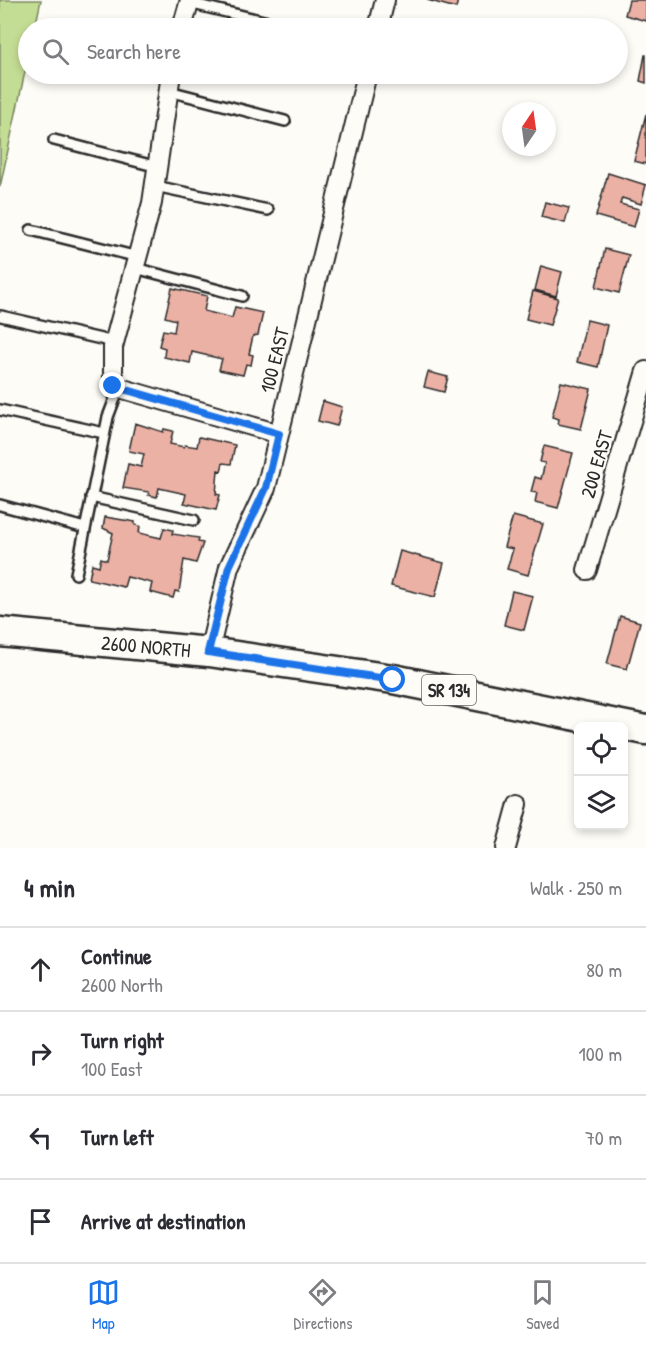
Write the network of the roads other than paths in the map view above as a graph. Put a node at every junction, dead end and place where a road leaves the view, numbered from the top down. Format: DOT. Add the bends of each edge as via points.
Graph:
graph roads {
  1 [pos="385,0"];
  2 [pos="190,2"];
  3 [pos="185,18"];
  4 [pos="253,18"];
  5 [pos="380,18"];
  6 [pos="170,84"];
  7 [pos="176,84"];
  8 [pos="365,84"];
  9 [pos="285,121"];
  10 [pos="54,140"];
  11 [pos="158,168"];
  12 [pos="155,186"];
  13 [pos="268,210"];
  14 [pos="31,230"];
  15 [pos="136,262"];
  16 [pos="242,296"];
  17 [pos="1,316"];
  18 [pos="114,342"];
  19 [pos="646,371"];
  20 [pos="119,388"];
  21 [pos="0,410"];
  22 [pos="105,433"];
  23 [pos="279,434"];
  24 [pos="91,497"];
  25 [pos="0,505"];
  26 [pos="194,520"];
  27 [pos="85,528"];
  28 [pos="587,570"];
  29 [pos="76,574"];
  30 [pos="0,632"];
  31 [pos="208,652"];
  32 [pos="646,730"];
  33 [pos="518,804"];
  34 [pos="506,848"];
  1 -- 5 [label="street"];
  2 -- 3 [label="street"];
  2 -- 4 [label="lane"];
  6 -- 11 [label="street"];
  7 -- 9 [label="lane"];
  8 -- 23 [label="street, 100 EAST"];
  10 -- 11 [label="lane"];
  11 -- 12 [label="street"];
  12 -- 13 [label="lane"];
  12 -- 15 [label="street"];
  14 -- 15 [label="lane"];
  15 -- 16 [label="lane"];
  15 -- 18 [label="street"];
  17 -- 18 [label="lane"];
  18 -- 20 [label="street" via="113,386"];
  19 -- 28 [label="street, 200 EAST"];
  20 -- 22 [label="lane"];
  20 -- 23 [label="street"];
  21 -- 22 [label="lane"];
  22 -- 24 [label="lane"];
  23 -- 31 [label="street, 100 EAST" via="266,488 229,567"];
  24 -- 26 [label="lane"];
  24 -- 27 [label="lane"];
  25 -- 27 [label="lane"];
  27 -- 29 [label="lane"];
  30 -- 31 [label="main road, 2600 NORTH / SR 134"];
  31 -- 32 [label="main road, 2600 NORTH / SR 134" via="393,680"];
  33 -- 34 [label="street"];
}
